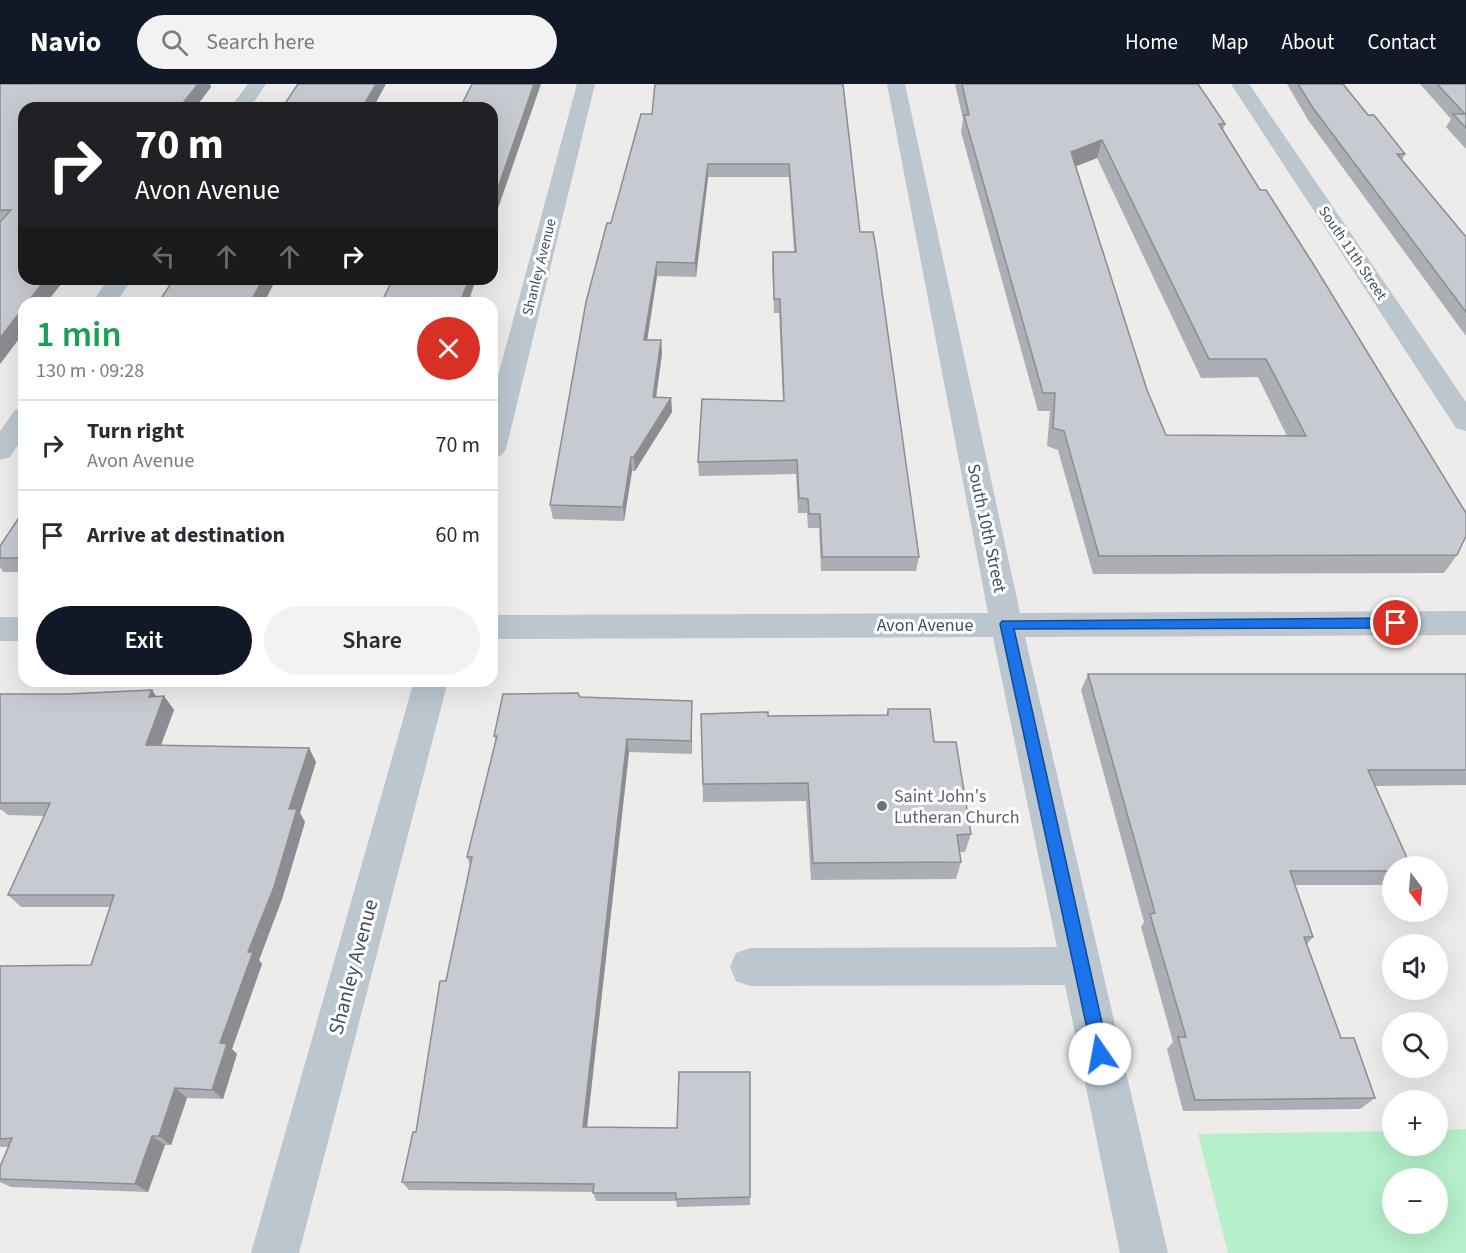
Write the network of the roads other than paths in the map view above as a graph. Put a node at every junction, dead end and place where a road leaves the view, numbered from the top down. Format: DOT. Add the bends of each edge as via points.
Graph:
graph roads {
  1 [pos="257,84"];
  2 [pos="586,84"];
  3 [pos="896,84"];
  4 [pos="1240,84"];
  5 [pos="244,102"];
  6 [pos="1466,422"];
  7 [pos="18,425"];
  8 [pos="498,426"];
  9 [pos="0,451"];
  10 [pos="1466,623"];
  11 [pos="1006,624"];
  12 [pos="498,627"];
  13 [pos="0,629"];
  14 [pos="18,629"];
  15 [pos="429,687"];
  16 [pos="1081,966"];
  17 [pos="750,967"];
  18 [pos="274,1253"];
  19 [pos="1144,1253"];
  1 -- 5 [label="street"];
  2 -- 8 [label="street, Shanley Avenue"];
  3 -- 11 [label="street, South 10th Street"];
  4 -- 6 [label="street, South 11th Street"];
  7 -- 9 [label="street"];
  10 -- 11 [label="street, Avon Avenue"];
  11 -- 12 [label="street, Avon Avenue"];
  11 -- 16 [label="street, South 10th Street"];
  13 -- 14 [label="street"];
  15 -- 18 [label="street, Shanley Avenue"];
  16 -- 17 [label="street"];
  16 -- 19 [label="street, South 10th Street"];
}
